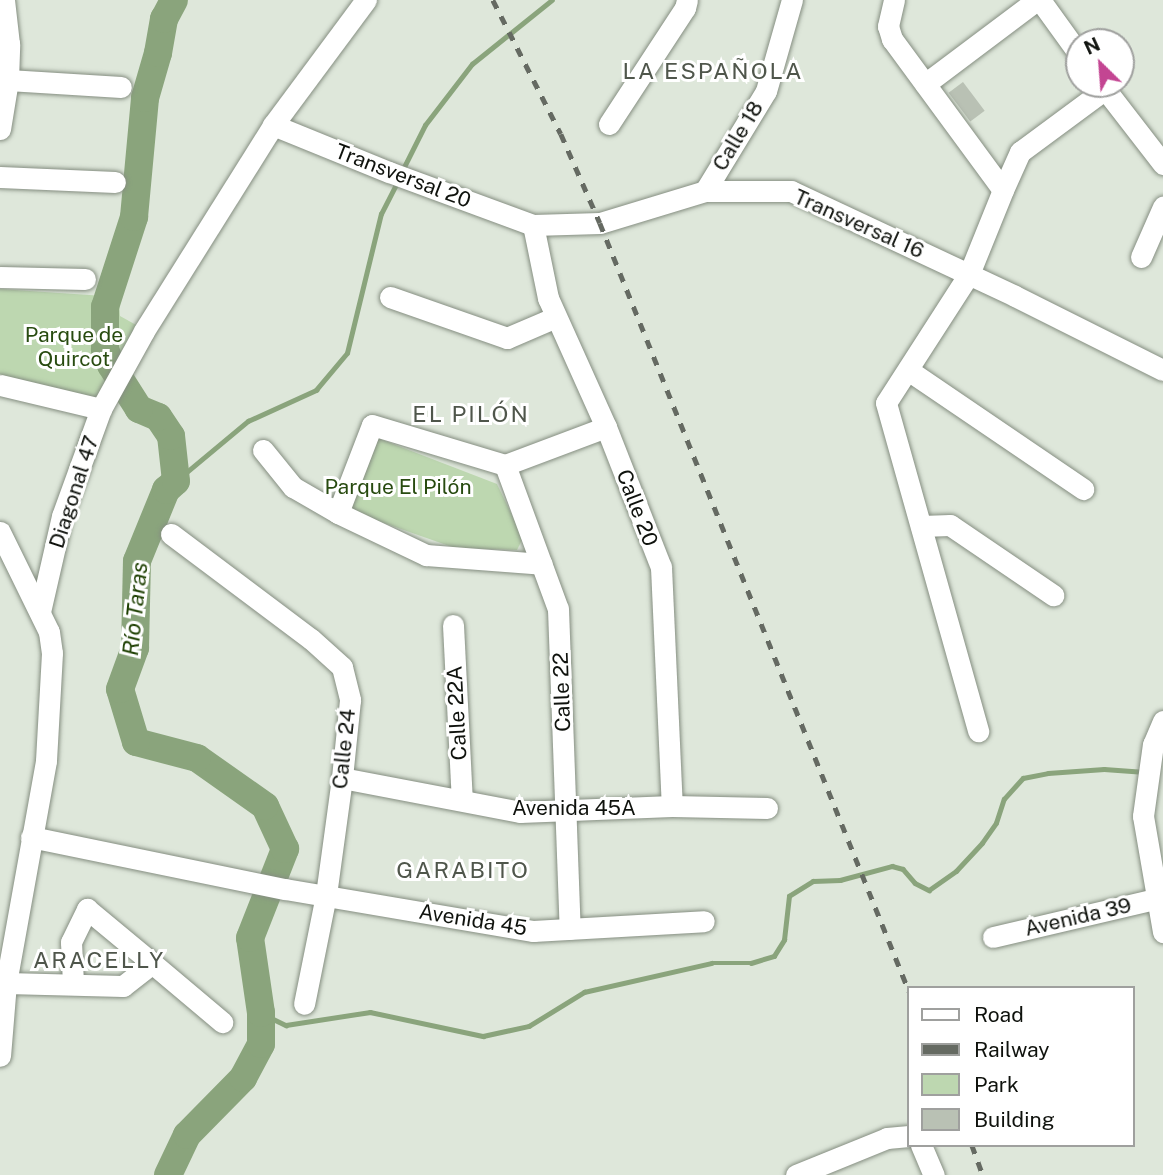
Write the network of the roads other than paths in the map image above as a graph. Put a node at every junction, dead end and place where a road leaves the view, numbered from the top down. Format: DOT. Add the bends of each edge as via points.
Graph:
graph roads {
  1 [pos="4,0"];
  2 [pos="366,0"];
  3 [pos="687,0"];
  4 [pos="792,0"];
  5 [pos="894,0"];
  6 [pos="1038,0"];
  7 [pos="1065,36"];
  8 [pos="8,80"];
  9 [pos="925,84"];
  10 [pos="121,88"];
  11 [pos="1089,98"];
  12 [pos="1112,98"];
  13 [pos="610,124"];
  14 [pos="273,125"];
  15 [pos="0,128"];
  16 [pos="1163,164"];
  17 [pos="0,177"];
  18 [pos="115,182"];
  19 [pos="1003,190"];
  20 [pos="705,191"];
  21 [pos="1163,207"];
  22 [pos="533,225"];
  23 [pos="1141,257"];
  24 [pos="969,274"];
  25 [pos="0,276"];
  26 [pos="85,279"];
  27 [pos="390,297"];
  28 [pos="556,317"];
  29 [pos="908,370"];
  30 [pos="1163,370"];
  31 [pos="0,385"];
  32 [pos="101,409"];
  33 [pos="606,427"];
  34 [pos="263,450"];
  35 [pos="505,466"];
  36 [pos="1083,489"];
  37 [pos="338,513"];
  38 [pos="921,526"];
  39 [pos="0,532"];
  40 [pos="171,534"];
  41 [pos="542,564"];
  42 [pos="1053,594"];
  43 [pos="40,612"];
  44 [pos="453,625"];
  45 [pos="1163,721"];
  46 [pos="978,731"];
  47 [pos="342,778"];
  48 [pos="461,800"];
  49 [pos="672,806"];
  50 [pos="766,808"];
  51 [pos="566,812"];
  52 [pos="31,837"];
  53 [pos="326,895"];
  54 [pos="1160,898"];
  55 [pos="9,918"];
  56 [pos="704,921"];
  57 [pos="570,929"];
  58 [pos="1163,932"];
  59 [pos="993,937"];
  60 [pos="152,963"];
  61 [pos="6,983"];
  62 [pos="74,983"];
  63 [pos="304,1003"];
  64 [pos="2,1015"];
  65 [pos="222,1022"];
  66 [pos="0,1056"];
  67 [pos="908,1136"];
  68 [pos="922,1147"];
  69 [pos="796,1175"];
  70 [pos="934,1175"];
  1 -- 8 [label="street"];
  2 -- 14 [label="street, Diagonal 47"];
  3 -- 13 [label="street"];
  4 -- 20 [label="street, Calle 18" via="766,90"];
  5 -- 9 [label="street" via="888,26 892,38"];
  6 -- 7 [label="street"];
  6 -- 9 [label="street"];
  8 -- 10 [label="street"];
  8 -- 15 [label="street"];
  9 -- 19 [label="street"];
  11 -- 19 [label="street" via="1020,152"];
  12 -- 16 [label="street"];
  14 -- 22 [label="street, Transversal 20"];
  14 -- 32 [label="street, Diagonal 47" via="144,331"];
  17 -- 18 [label="street"];
  19 -- 24 [label="street"];
  20 -- 22 [label="street, Transversal 16" via="600,223"];
  20 -- 24 [label="street, Transversal 16" via="791,191"];
  21 -- 23 [label="street"];
  22 -- 28 [label="street, Calle 20"];
  24 -- 29 [label="street"];
  24 -- 30 [label="street, Transversal 16"];
  25 -- 26 [label="street"];
  27 -- 28 [label="street" via="507,338"];
  28 -- 33 [label="street, Calle 20"];
  29 -- 36 [label="street"];
  29 -- 38 [label="street" via="886,403"];
  31 -- 32 [label="street"];
  32 -- 43 [label="street, Diagonal 47" via="62,516"];
  33 -- 35 [label="street"];
  33 -- 49 [label="street, Calle 20" via="661,567"];
  34 -- 37 [label="street" via="293,487"];
  35 -- 37 [label="street" via="372,425"];
  35 -- 41 [label="street, Calle 22"];
  37 -- 41 [label="street" via="426,555"];
  38 -- 42 [label="street" via="950,525"];
  38 -- 46 [label="street"];
  39 -- 43 [label="street"];
  40 -- 47 [label="street, Calle 24" via="342,667 350,700"];
  41 -- 51 [label="street, Calle 22" via="558,609"];
  43 -- 52 [label="street" via="52,653 46,761"];
  44 -- 48 [label="street, Calle 22A"];
  45 -- 54 [label="street" via="1153,744 1143,816"];
  47 -- 48 [label="street, Avenida 45A"];
  47 -- 53 [label="street, Calle 24"];
  48 -- 51 [label="street, Avenida 45A" via="520,812"];
  49 -- 50 [label="street, Avenida 45A"];
  49 -- 51 [label="street, Avenida 45A"];
  51 -- 57 [label="street, Calle 22"];
  52 -- 53 [label="street, Avenida 45"];
  52 -- 55 [label="street"];
  53 -- 57 [label="street, Avenida 45" via="533,931"];
  53 -- 63 [label="street, Calle 24"];
  54 -- 58 [label="street"];
  54 -- 59 [label="street, Avenida 39"];
  55 -- 61 [label="street"];
  56 -- 57 [label="street, Avenida 45"];
  60 -- 62 [label="street" via="123,986"];
  60 -- 62 [label="street" via="87,909 71,942"];
  60 -- 65 [label="street"];
  61 -- 62 [label="street"];
  61 -- 64 [label="street"];
  64 -- 66 [label="street"];
  67 -- 69 [label="street" via="887,1138"];
  68 -- 70 [label="street"];
}
